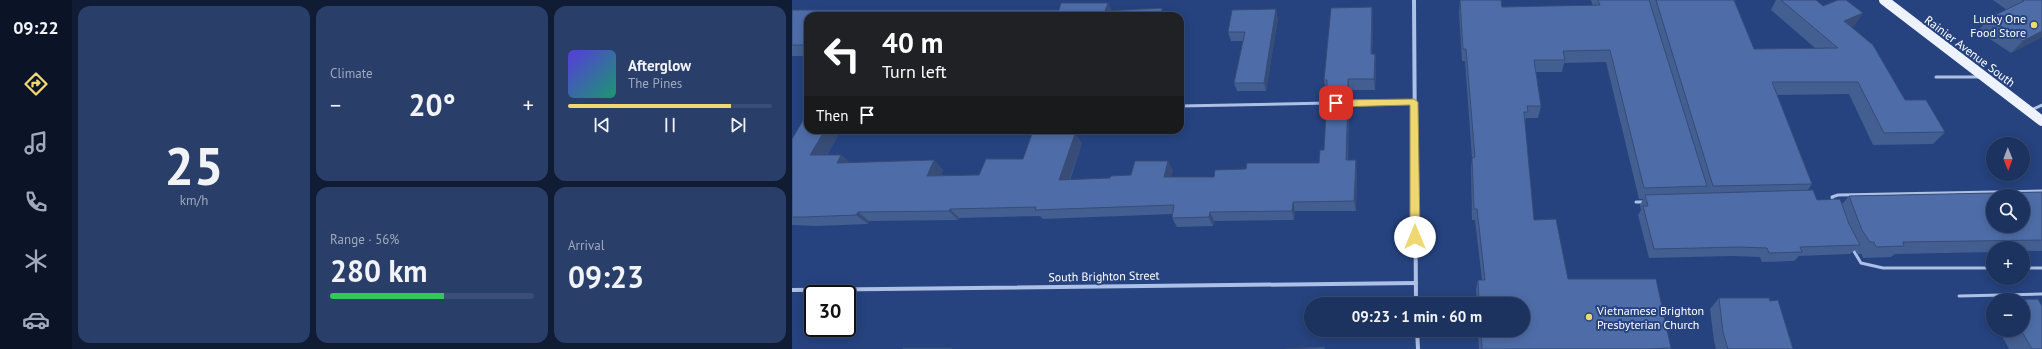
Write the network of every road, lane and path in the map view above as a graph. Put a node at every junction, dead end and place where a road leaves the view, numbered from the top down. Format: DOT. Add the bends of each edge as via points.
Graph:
graph roads {
  1 [pos="1414,0"];
  2 [pos="1884,0"];
  3 [pos="1936,77"];
  4 [pos="1985,77"];
  5 [pos="1414,102"];
  6 [pos="1336,103"];
  7 [pos="1344,103"];
  8 [pos="2042,105"];
  9 [pos="1184,106"];
  10 [pos="2030,111"];
  11 [pos="2042,121"];
  12 [pos="2042,191"];
  13 [pos="1651,201"];
  14 [pos="1636,202"];
  15 [pos="1833,206"];
  16 [pos="1848,241"];
  17 [pos="1986,268"];
  18 [pos="2030,268"];
  19 [pos="2042,268"];
  20 [pos="1416,283"];
  21 [pos="792,290"];
  22 [pos="2042,294"];
  23 [pos="1959,296"];
  24 [pos="1416,297"];
  25 [pos="1417,337"];
  26 [pos="1418,349"];
  1 -- 5 [label="street"];
  2 -- 4 [label="main road, Rainier Avenue South"];
  3 -- 4 [label="lane"];
  4 -- 10 [label="main road, Rainier Avenue South"];
  5 -- 7 [label="lane"];
  5 -- 20 [label="street"];
  6 -- 9 [label="lane"];
  8 -- 10 [label="lane"];
  10 -- 11 [label="main road, Rainier Avenue South"];
  12 -- 15 [label="lane" via="1838,195 1832,197"];
  13 -- 14 [label="lane"];
  16 -- 17 [label="lane" via="1861,263 1870,266 1900,269"];
  18 -- 19 [label="lane"];
  20 -- 21 [label="street, South Brighton Street"];
  20 -- 24 [label="street"];
  22 -- 23 [label="lane"];
  25 -- 26 [label="street"];
}
